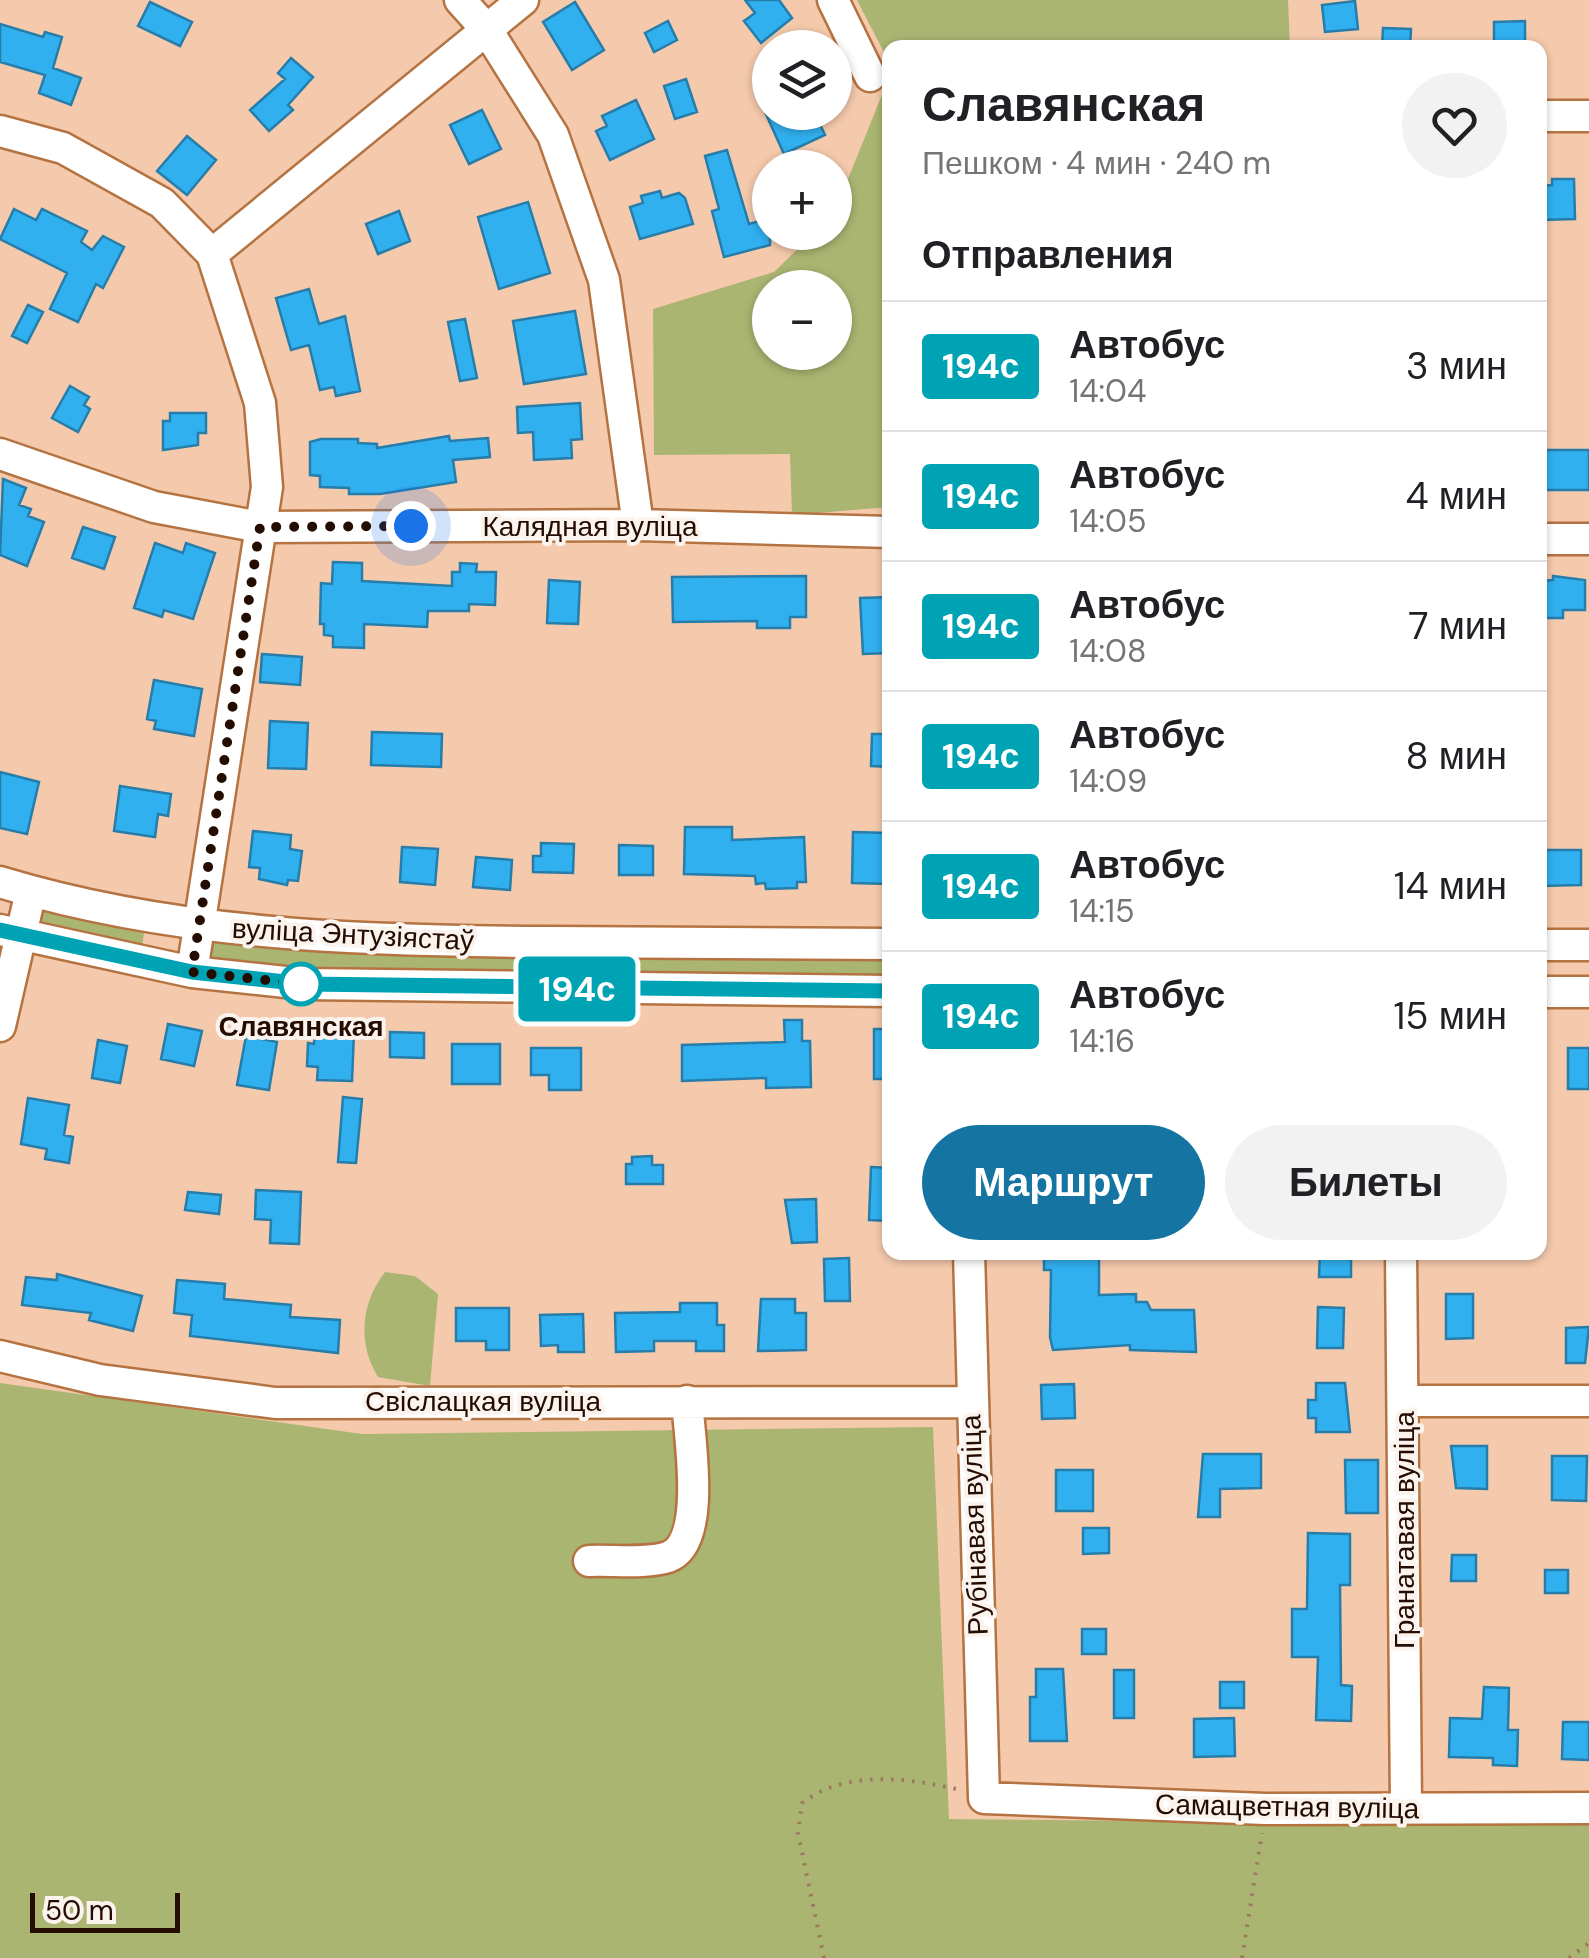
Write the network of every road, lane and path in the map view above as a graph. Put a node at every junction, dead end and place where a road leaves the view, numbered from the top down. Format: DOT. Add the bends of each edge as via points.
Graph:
graph roads {
  1 [pos="460,0"];
  2 [pos="524,0"];
  3 [pos="833,0"];
  4 [pos="487,30"];
  5 [pos="870,76"];
  6 [pos="1547,116"];
  7 [pos="1589,116"];
  8 [pos="0,131"];
  9 [pos="212,254"];
  10 [pos="0,454"];
  11 [pos="638,525"];
  12 [pos="260,527"];
  13 [pos="882,532"];
  14 [pos="1547,539"];
  15 [pos="1589,540"];
  16 [pos="0,882"];
  17 [pos="31,892"];
  18 [pos="198,925"];
  19 [pos="10,933"];
  20 [pos="882,944"];
  21 [pos="1547,945"];
  22 [pos="1589,945"];
  23 [pos="192,972"];
  24 [pos="882,992"];
  25 [pos="1547,992"];
  26 [pos="1589,992"];
  27 [pos="0,1026"];
  28 [pos="968,1260"];
  29 [pos="1401,1260"];
  30 [pos="0,1356"];
  31 [pos="687,1400"];
  32 [pos="1403,1400"];
  33 [pos="1589,1401"];
  34 [pos="970,1402"];
  35 [pos="589,1562"];
  36 [pos="984,1798"];
  37 [pos="1406,1808"];
  38 [pos="1589,1808"];
  39 [pos="1266,1809"];
  40 [pos="1589,1943"];
  41 [pos="824,1958"];
  42 [pos="1242,1958"];
  43 [pos="1569,1958"];
  1 -- 4 [label="street"];
  2 -- 4 [label="street"];
  3 -- 5 [label="street"];
  4 -- 9 [label="street"];
  4 -- 11 [label="street" via="554,135 604,280"];
  6 -- 7 [label="street"];
  8 -- 9 [label="street" via="63,148 162,203"];
  9 -- 12 [label="street" via="260,403 266,487"];
  10 -- 12 [label="street, Калядная вуліца" via="154,506"];
  11 -- 12 [label="street, Калядная вуліца"];
  11 -- 13 [label="street, Калядная вуліца"];
  12 -- 18 [label="street"];
  14 -- 15 [label="street"];
  16 -- 17 [label="street, вуліца Энтузіястаў"];
  17 -- 18 [label="street, вуліца Энтузіястаў"];
  17 -- 19 [label="street"];
  18 -- 20 [label="street, вуліца Энтузіястаў" via="420,941"];
  18 -- 23 [label="street"];
  19 -- 23 [label="street, вуліца Энтузіястаў"];
  19 -- 27 [label="street"];
  21 -- 22 [label="street"];
  23 -- 24 [label="street, вуліца Энтузіястаў" via="399,987"];
  25 -- 26 [label="street"];
  28 -- 34 [label="street, Рубінавая вуліца"];
  29 -- 32 [label="street, Гранатавая вуліца"];
  30 -- 31 [label="street, Свіслацкая вуліца" via="100,1380 275,1402"];
  31 -- 34 [label="street, Свіслацкая вуліца"];
  31 -- 35 [label="street" via="694,1520 682,1550 667,1558"];
  32 -- 33 [label="street"];
  32 -- 37 [label="street, Гранатавая вуліца"];
  34 -- 36 [label="street, Рубінавая вуліца"];
  36 -- 39 [label="street, Самацветная вуліца"];
  36 -- 41 [label="path" via="882,1778 824,1786 802,1803 798,1833"];
  37 -- 38 [label="street, Самацветная вуліца"];
  37 -- 39 [label="street, Самацветная вуліца"];
  39 -- 42 [label="path"];
  40 -- 43 [label="path"];
}
